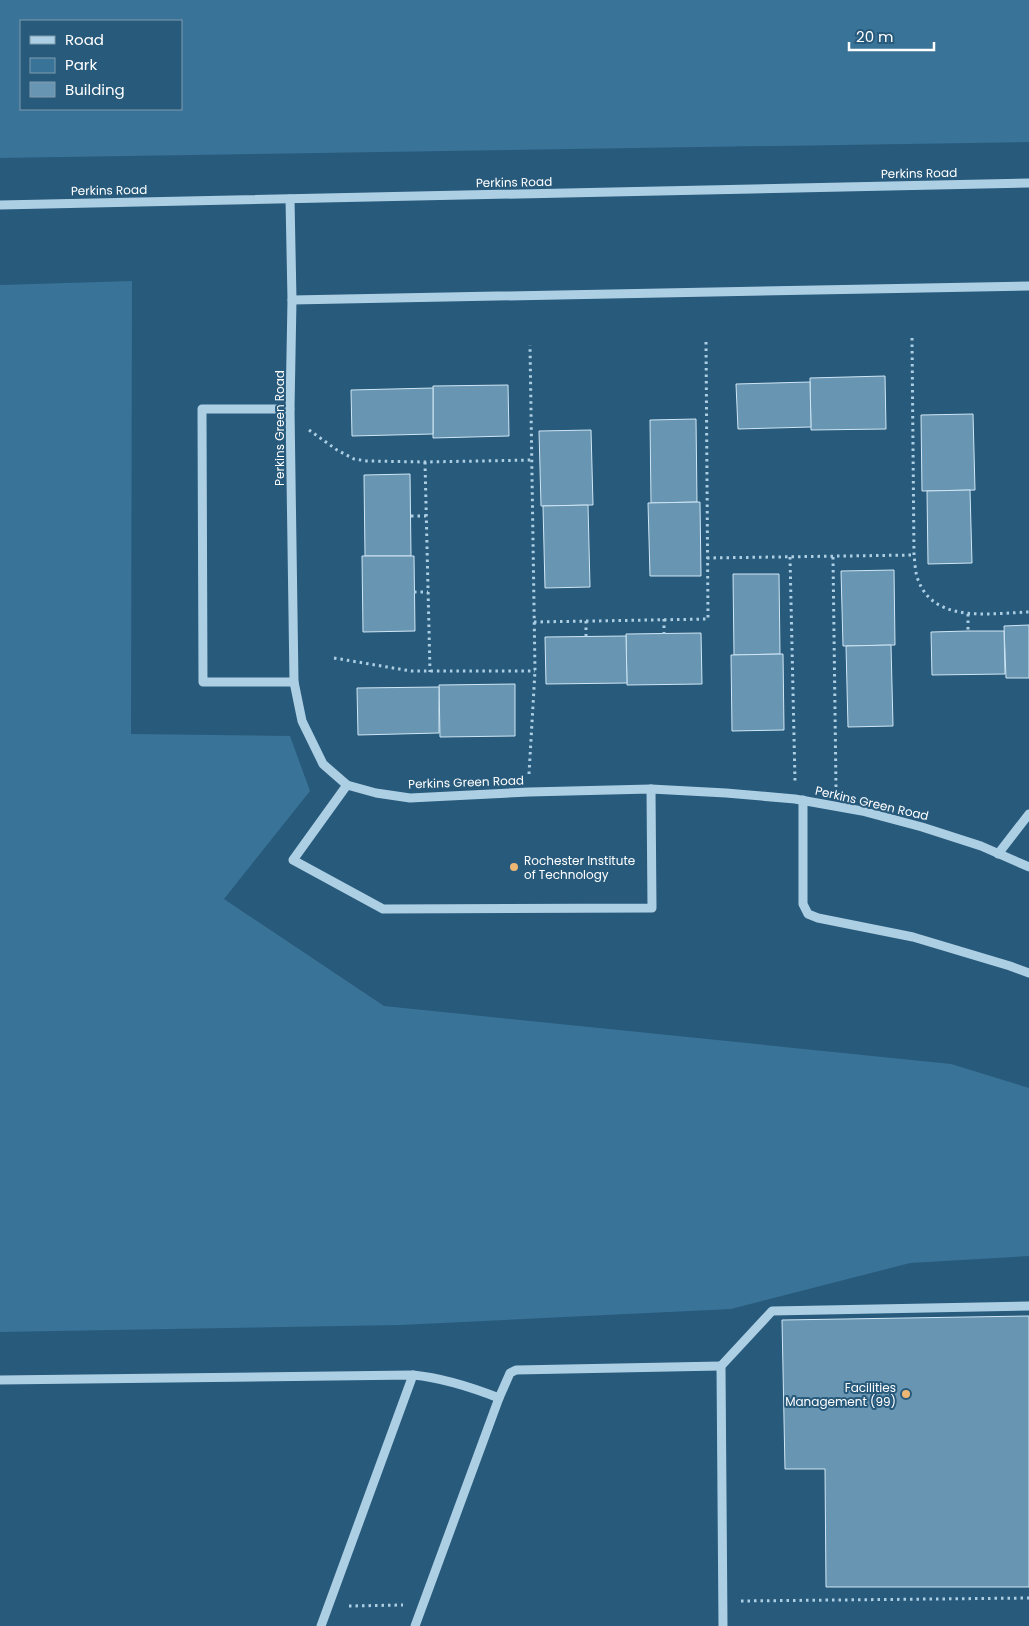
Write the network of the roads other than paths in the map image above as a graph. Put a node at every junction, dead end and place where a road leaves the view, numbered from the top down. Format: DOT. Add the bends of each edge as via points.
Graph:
graph roads {
  1 [pos="1029,183"];
  2 [pos="290,199"];
  3 [pos="0,205"];
  4 [pos="1029,286"];
  5 [pos="292,300"];
  6 [pos="290,413"];
  7 [pos="294,682"];
  8 [pos="347,785"];
  9 [pos="652,789"];
  10 [pos="799,800"];
  11 [pos="1029,814"];
  12 [pos="998,854"];
  13 [pos="1029,867"];
  14 [pos="1029,973"];
  15 [pos="1029,1306"];
  16 [pos="722,1366"];
  17 [pos="413,1375"];
  18 [pos="0,1380"];
  19 [pos="499,1398"];
  20 [pos="320,1626"];
  21 [pos="415,1626"];
  22 [pos="723,1626"];
  1 -- 2 [label="street, Perkins Road"];
  2 -- 3 [label="street, Perkins Road"];
  2 -- 5 [label="street, Perkins Green Road"];
  4 -- 5 [label="street"];
  5 -- 6 [label="street, Perkins Green Road"];
  6 -- 7 [label="street, Perkins Green Road"];
  6 -- 7 [label="street" via="202,409 203,682"];
  7 -- 8 [label="street, Perkins Green Road" via="302,721 323,764"];
  8 -- 9 [label="street, Perkins Green Road" via="410,798"];
  8 -- 9 [label="street" via="293,860 382,909 652,908"];
  9 -- 10 [label="street, Perkins Green Road"];
  10 -- 12 [label="street, Perkins Green Road" via="862,811 922,827"];
  10 -- 14 [label="street" via="803,904 808,914 913,937"];
  11 -- 12 [label="street"];
  12 -- 13 [label="street, Perkins Green Road"];
  15 -- 16 [label="street" via="772,1311"];
  16 -- 19 [label="street" via="516,1370 510,1374"];
  16 -- 22 [label="street"];
  17 -- 18 [label="street"];
  17 -- 19 [label="street" via="454,1382"];
  17 -- 20 [label="street"];
  19 -- 21 [label="street"];
}
